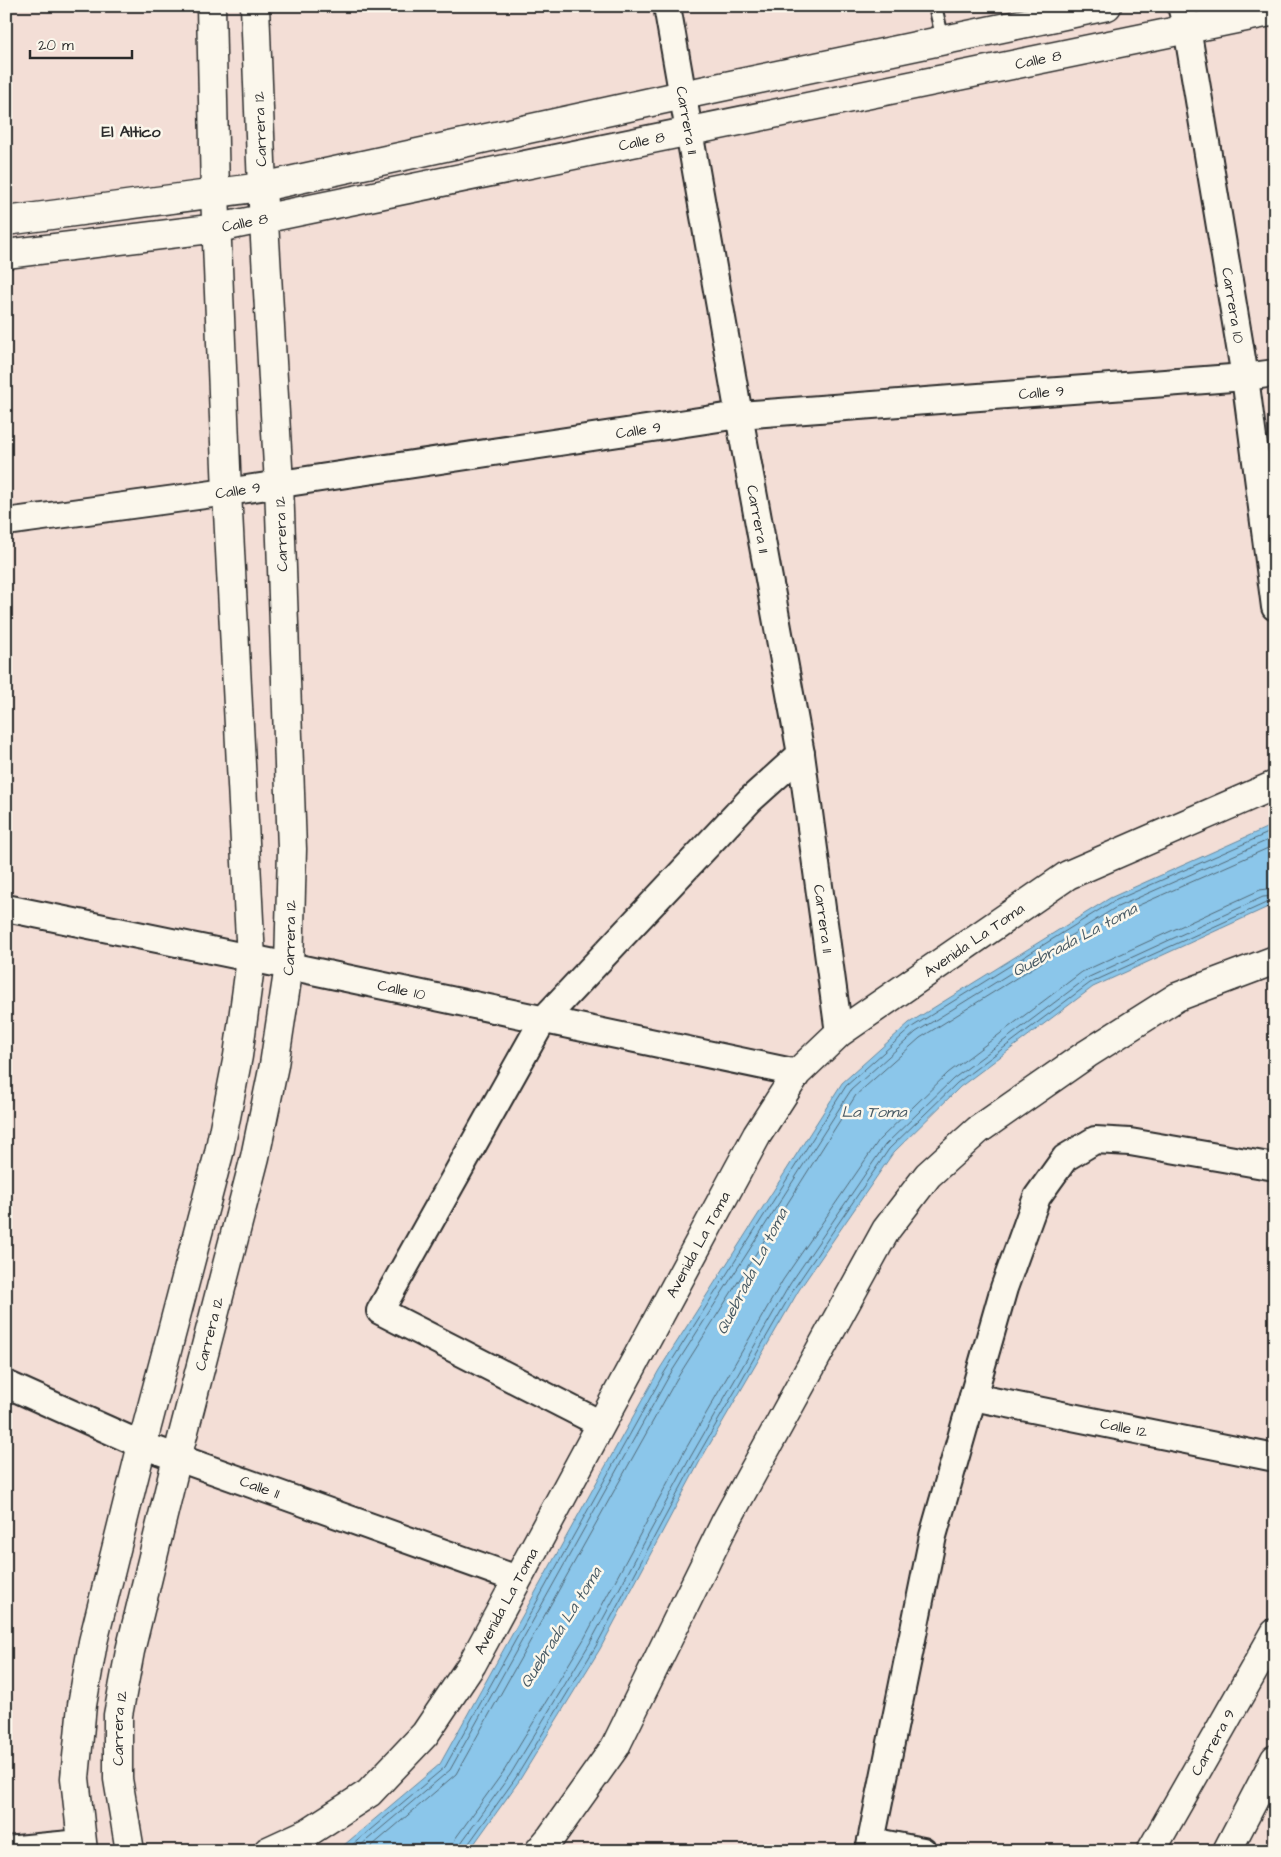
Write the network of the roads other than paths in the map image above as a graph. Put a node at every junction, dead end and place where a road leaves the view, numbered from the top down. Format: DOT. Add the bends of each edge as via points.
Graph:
graph roads {
  1 [pos="211,6"];
  2 [pos="255,6"];
  3 [pos="668,6"];
  4 [pos="935,6"];
  5 [pos="1107,6"];
  6 [pos="1275,11"];
  7 [pos="1184,17"];
  8 [pos="943,40"];
  9 [pos="682,95"];
  10 [pos="690,130"];
  11 [pos="262,186"];
  12 [pos="215,194"];
  13 [pos="264,218"];
  14 [pos="6,221"];
  15 [pos="218,228"];
  16 [pos="6,254"];
  17 [pos="1275,373"];
  18 [pos="1245,377"];
  19 [pos="739,415"];
  20 [pos="279,484"];
  21 [pos="227,492"];
  22 [pos="6,522"];
  23 [pos="1275,607"];
  24 [pos="801,754"];
  25 [pos="1275,785"];
  26 [pos="6,908"];
  27 [pos="251,959"];
  28 [pos="1275,960"];
  29 [pos="289,966"];
  30 [pos="543,1020"];
  31 [pos="839,1033"];
  32 [pos="797,1073"];
  33 [pos="1275,1167"];
  34 [pos="6,1384"];
  35 [pos="973,1397"];
  36 [pos="601,1424"];
  37 [pos="142,1445"];
  38 [pos="177,1458"];
  39 [pos="1275,1458"];
  40 [pos="518,1579"];
  41 [pos="1275,1633"];
  42 [pos="1275,1759"];
  43 [pos="870,1846"];
  44 [pos="82,1847"];
  45 [pos="6,1850"];
  46 [pos="130,1851"];
  47 [pos="268,1851"];
  48 [pos="539,1851"];
  49 [pos="923,1851"];
  50 [pos="1151,1851"];
  51 [pos="1227,1851"];
  1 -- 12 [label="main road"];
  2 -- 11 [label="main road, Carrera 12"];
  3 -- 9 [label="street, Carrera 11"];
  4 -- 8 [label="lane"];
  5 -- 8 [label="main road, Calle 8"];
  6 -- 7 [label="main road, Calle 8"];
  7 -- 10 [label="main road, Calle 8"];
  7 -- 18 [label="street, Carrera 10"];
  8 -- 9 [label="main road, Calle 8"];
  9 -- 10 [label="street, Carrera 11"];
  9 -- 11 [label="main road, Calle 8"];
  10 -- 13 [label="main road, Calle 8"];
  10 -- 19 [label="street, Carrera 11"];
  11 -- 12 [label="main road, Calle 8"];
  11 -- 13 [label="main road, Carrera 12"];
  12 -- 14 [label="main road, Calle 8"];
  12 -- 15 [label="main road"];
  13 -- 15 [label="main road, Calle 8"];
  13 -- 20 [label="main road, Carrera 12"];
  15 -- 16 [label="main road, Calle 8"];
  15 -- 21 [label="main road"];
  17 -- 18 [label="street, Calle 9"];
  18 -- 19 [label="street, Calle 9"];
  18 -- 23 [label="street, Carrera 10"];
  19 -- 20 [label="street, Calle 9"];
  19 -- 24 [label="street, Carrera 11"];
  20 -- 21 [label="street, Calle 9"];
  20 -- 29 [label="main road, Carrera 12" via="292,849"];
  21 -- 22 [label="street, Calle 9"];
  21 -- 27 [label="main road"];
  24 -- 30 [label="street" via="750,800"];
  24 -- 31 [label="street, Carrera 11"];
  25 -- 31 [label="main road, Avenida La Toma" via="1068,875"];
  26 -- 27 [label="street, Calle 10"];
  27 -- 29 [label="street, Calle 10"];
  27 -- 37 [label="main road" via="238,1056 219,1153"];
  28 -- 48 [label="main road" via="1177,997 1087,1054 978,1130 928,1175 886,1230 730,1514 615,1747"];
  29 -- 30 [label="street, Calle 10"];
  29 -- 38 [label="main road, Carrera 12" via="255,1158"];
  30 -- 32 [label="street, Calle 10"];
  30 -- 36 [label="street" via="380,1311"];
  31 -- 32 [label="main road, Avenida La Toma"];
  32 -- 36 [label="main road, Avenida La Toma" via="757,1135"];
  33 -- 35 [label="street" via="1130,1142 1095,1140 1065,1158 1037,1197 1004,1288"];
  34 -- 37 [label="street, Calle 11"];
  35 -- 39 [label="street, Calle 12"];
  35 -- 43 [label="street" via="933,1536"];
  36 -- 40 [label="main road, Avenida La Toma"];
  37 -- 38 [label="street, Calle 11"];
  37 -- 44 [label="main road" via="93,1642 82,1705 75,1778"];
  38 -- 40 [label="street, Calle 11"];
  38 -- 46 [label="main road, Carrera 12" via="130,1651 118,1715 118,1780"];
  40 -- 47 [label="main road, Avenida La Toma" via="472,1664 425,1734 369,1794 307,1833"];
  41 -- 50 [label="main road, Carrera 9"];
  42 -- 51 [label="main road"];
  43 -- 49 [label="street"];
  44 -- 45 [label="street"];
}
